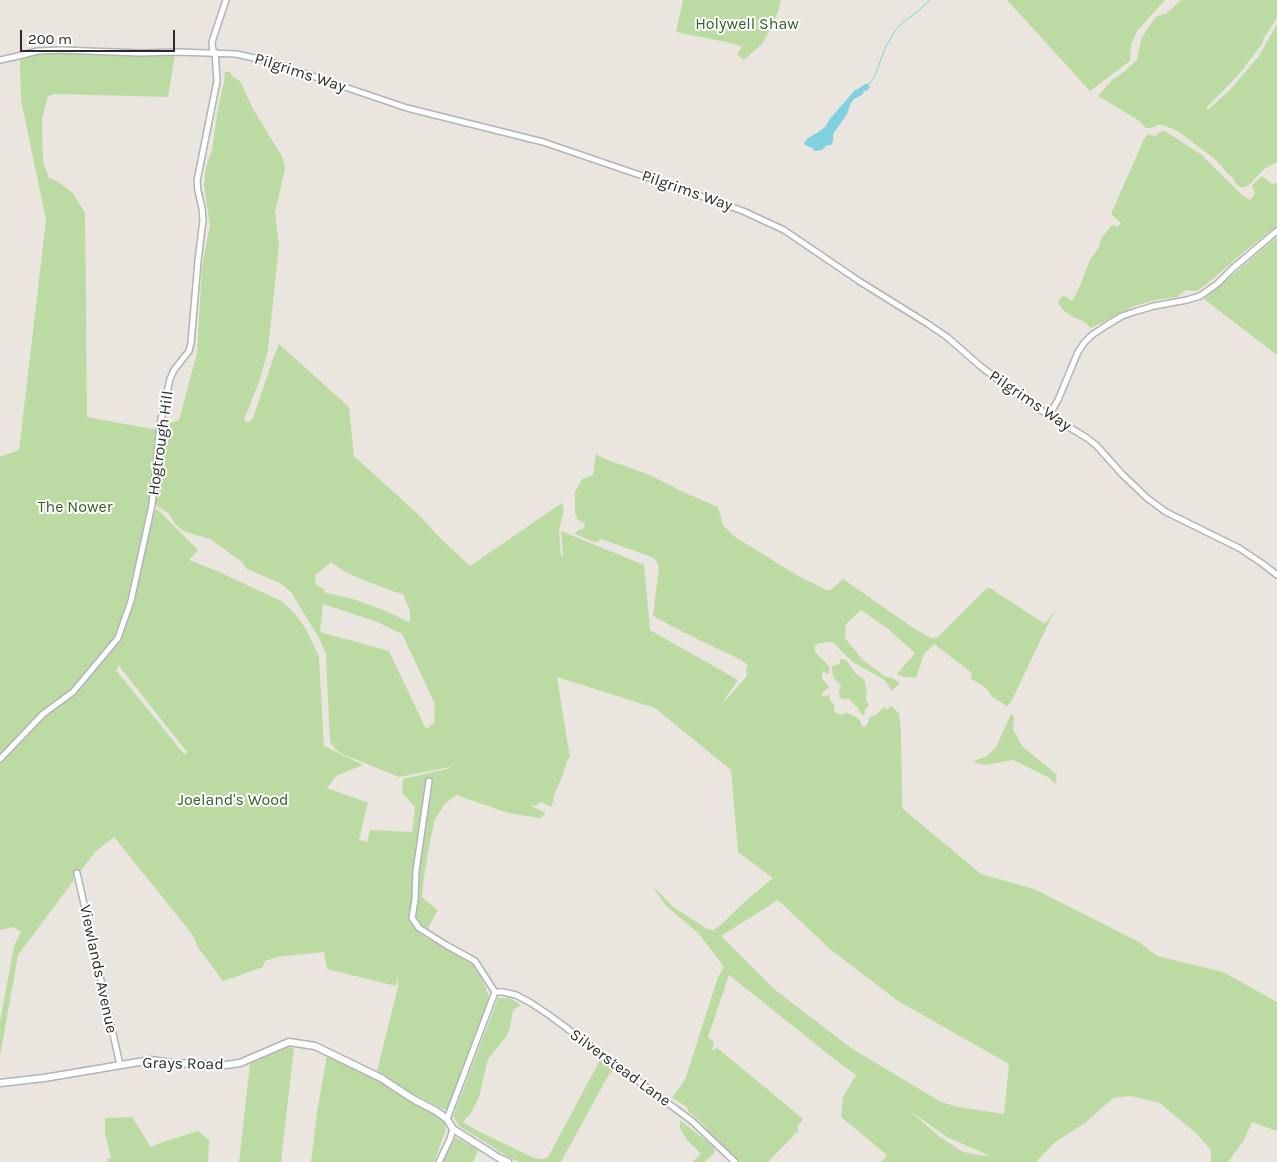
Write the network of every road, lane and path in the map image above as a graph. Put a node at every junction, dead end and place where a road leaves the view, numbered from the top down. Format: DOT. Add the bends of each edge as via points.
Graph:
graph roads {
  1 [pos="226,0"];
  2 [pos="214,53"];
  3 [pos="0,60"];
  4 [pos="1277,231"];
  5 [pos="1049,415"];
  6 [pos="1277,575"];
  7 [pos="0,759"];
  8 [pos="429,781"];
  9 [pos="77,873"];
  10 [pos="495,992"];
  11 [pos="120,1065"];
  12 [pos="0,1083"];
  13 [pos="447,1120"];
  14 [pos="453,1129"];
  15 [pos="439,1162"];
  16 [pos="508,1162"];
  17 [pos="735,1162"];
  1 -- 2 [label="street, Hogtrough Hill" via="212,42"];
  2 -- 3 [label="street, Pilgrims Way" via="62,50 38,51"];
  2 -- 5 [label="street, Pilgrims Way" via="268,61 407,108 543,142 743,211 784,230 928,324 1000,383"];
  2 -- 7 [label="street, Hogtrough Hill" via="217,81 197,181 203,220 191,343 170,379 160,424 152,505 131,601 118,638 73,692 43,714"];
  4 -- 5 [label="street" via="1200,296 1122,316 1092,334 1078,352"];
  5 -- 6 [label="street, Pilgrims Way" via="1087,438 1147,498 1166,512 1238,548"];
  8 -- 10 [label="street" via="412,918 419,928 475,961"];
  9 -- 11 [label="street, Viewlands Avenue"];
  10 -- 13 [label="street"];
  10 -- 17 [label="street, Silverstead Lane" via="516,995 549,1015 692,1121"];
  11 -- 12 [label="street, Grays Road"];
  11 -- 13 [label="street, Grays Road" via="150,1060 226,1065 240,1063 289,1042 315,1046 381,1078"];
  13 -- 14 [label="street, Grays Road"];
  14 -- 15 [label="street"];
  14 -- 16 [label="street, Grays Road"];
}
